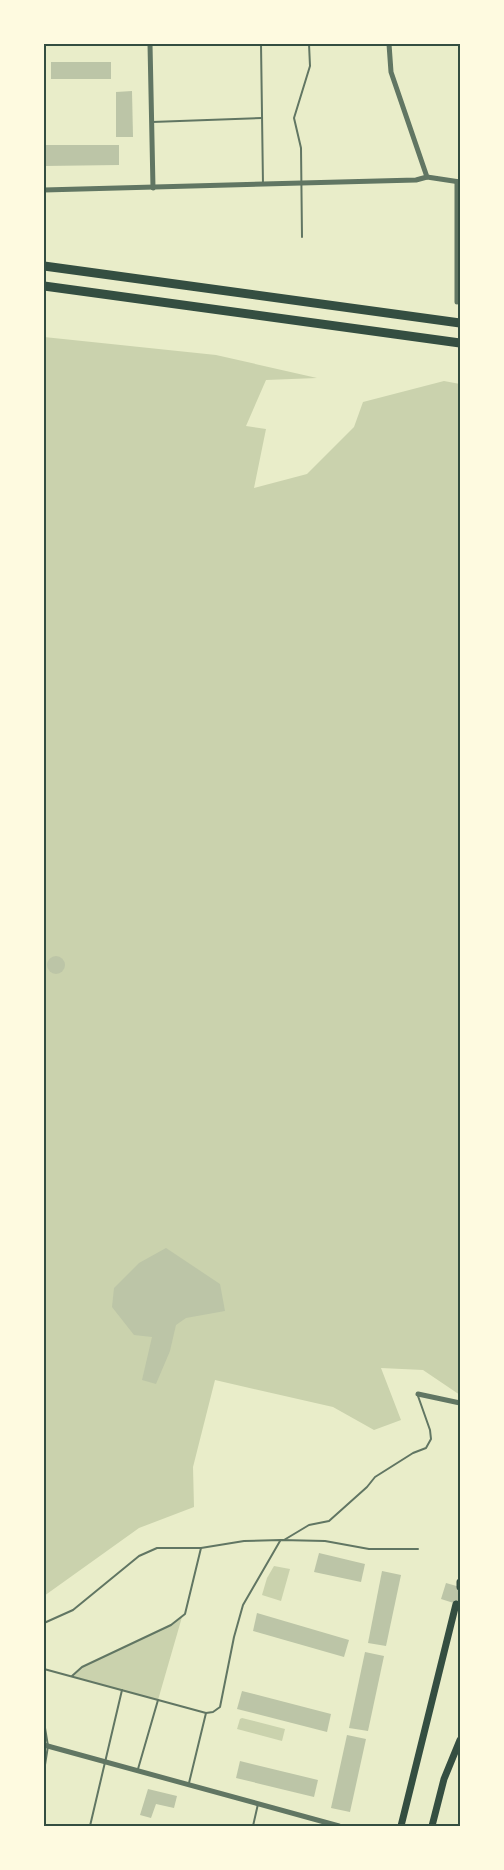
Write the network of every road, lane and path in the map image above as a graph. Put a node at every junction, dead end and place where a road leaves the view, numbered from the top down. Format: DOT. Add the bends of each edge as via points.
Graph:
graph roads {
  1 [pos="150,44"];
  2 [pos="261,44"];
  3 [pos="309,44"];
  4 [pos="389,44"];
  5 [pos="262,118"];
  6 [pos="152,122"];
  7 [pos="427,177"];
  8 [pos="459,182"];
  9 [pos="301,184"];
  10 [pos="263,185"];
  11 [pos="153,188"];
  12 [pos="44,190"];
  13 [pos="302,237"];
  14 [pos="44,266"];
  15 [pos="44,286"];
  16 [pos="457,302"];
  17 [pos="460,323"];
  18 [pos="460,343"];
  19 [pos="418,1394"];
  20 [pos="460,1403"];
  21 [pos="282,1540"];
  22 [pos="201,1548"];
  23 [pos="418,1549"];
  24 [pos="456,1604"];
  25 [pos="44,1623"];
  26 [pos="44,1669"];
  27 [pos="72,1676"];
  28 [pos="122,1690"];
  29 [pos="158,1700"];
  30 [pos="206,1713"];
  31 [pos="44,1722"];
  32 [pos="460,1740"];
  33 [pos="46,1746"];
  34 [pos="105,1762"];
  35 [pos="44,1771"];
  36 [pos="137,1771"];
  37 [pos="189,1785"];
  38 [pos="258,1804"];
  39 [pos="317,1824"];
  40 [pos="90,1827"];
  41 [pos="253,1827"];
  42 [pos="339,1827"];
  43 [pos="401,1827"];
  44 [pos="432,1827"];
  1 -- 6 [label="street"];
  2 -- 5 [label="lane"];
  3 -- 9 [label="lane" via="310,66 294,118"];
  4 -- 7 [label="street" via="391,72"];
  5 -- 6 [label="lane"];
  5 -- 10 [label="lane"];
  6 -- 11 [label="street"];
  7 -- 8 [label="street"];
  7 -- 9 [label="street"];
  8 -- 16 [label="street"];
  9 -- 10 [label="street"];
  9 -- 13 [label="lane"];
  10 -- 11 [label="street"];
  11 -- 12 [label="street"];
  14 -- 17 [label="highway"];
  15 -- 18 [label="highway"];
  19 -- 20 [label="street"];
  19 -- 21 [label="lane" via="430,1430 426,1448 375,1477 329,1521 309,1525"];
  21 -- 22 [label="lane"];
  21 -- 23 [label="lane" via="325,1541 369,1549"];
  21 -- 30 [label="lane" via="243,1605 220,1707"];
  22 -- 25 [label="lane" via="157,1548 139,1556 74,1610"];
  22 -- 27 [label="lane" via="185,1614 171,1625 82,1667"];
  24 -- 43 [label="main road"];
  26 -- 27 [label="lane"];
  27 -- 28 [label="lane"];
  28 -- 29 [label="lane"];
  28 -- 34 [label="lane"];
  29 -- 30 [label="lane"];
  29 -- 36 [label="lane"];
  30 -- 37 [label="lane"];
  31 -- 33 [label="lane"];
  32 -- 44 [label="main road" via="444,1779"];
  33 -- 34 [label="street"];
  33 -- 35 [label="lane"];
  34 -- 36 [label="street"];
  34 -- 40 [label="lane"];
  36 -- 37 [label="street"];
  37 -- 38 [label="street"];
  38 -- 39 [label="street"];
  38 -- 41 [label="lane"];
  39 -- 42 [label="street"];
}
